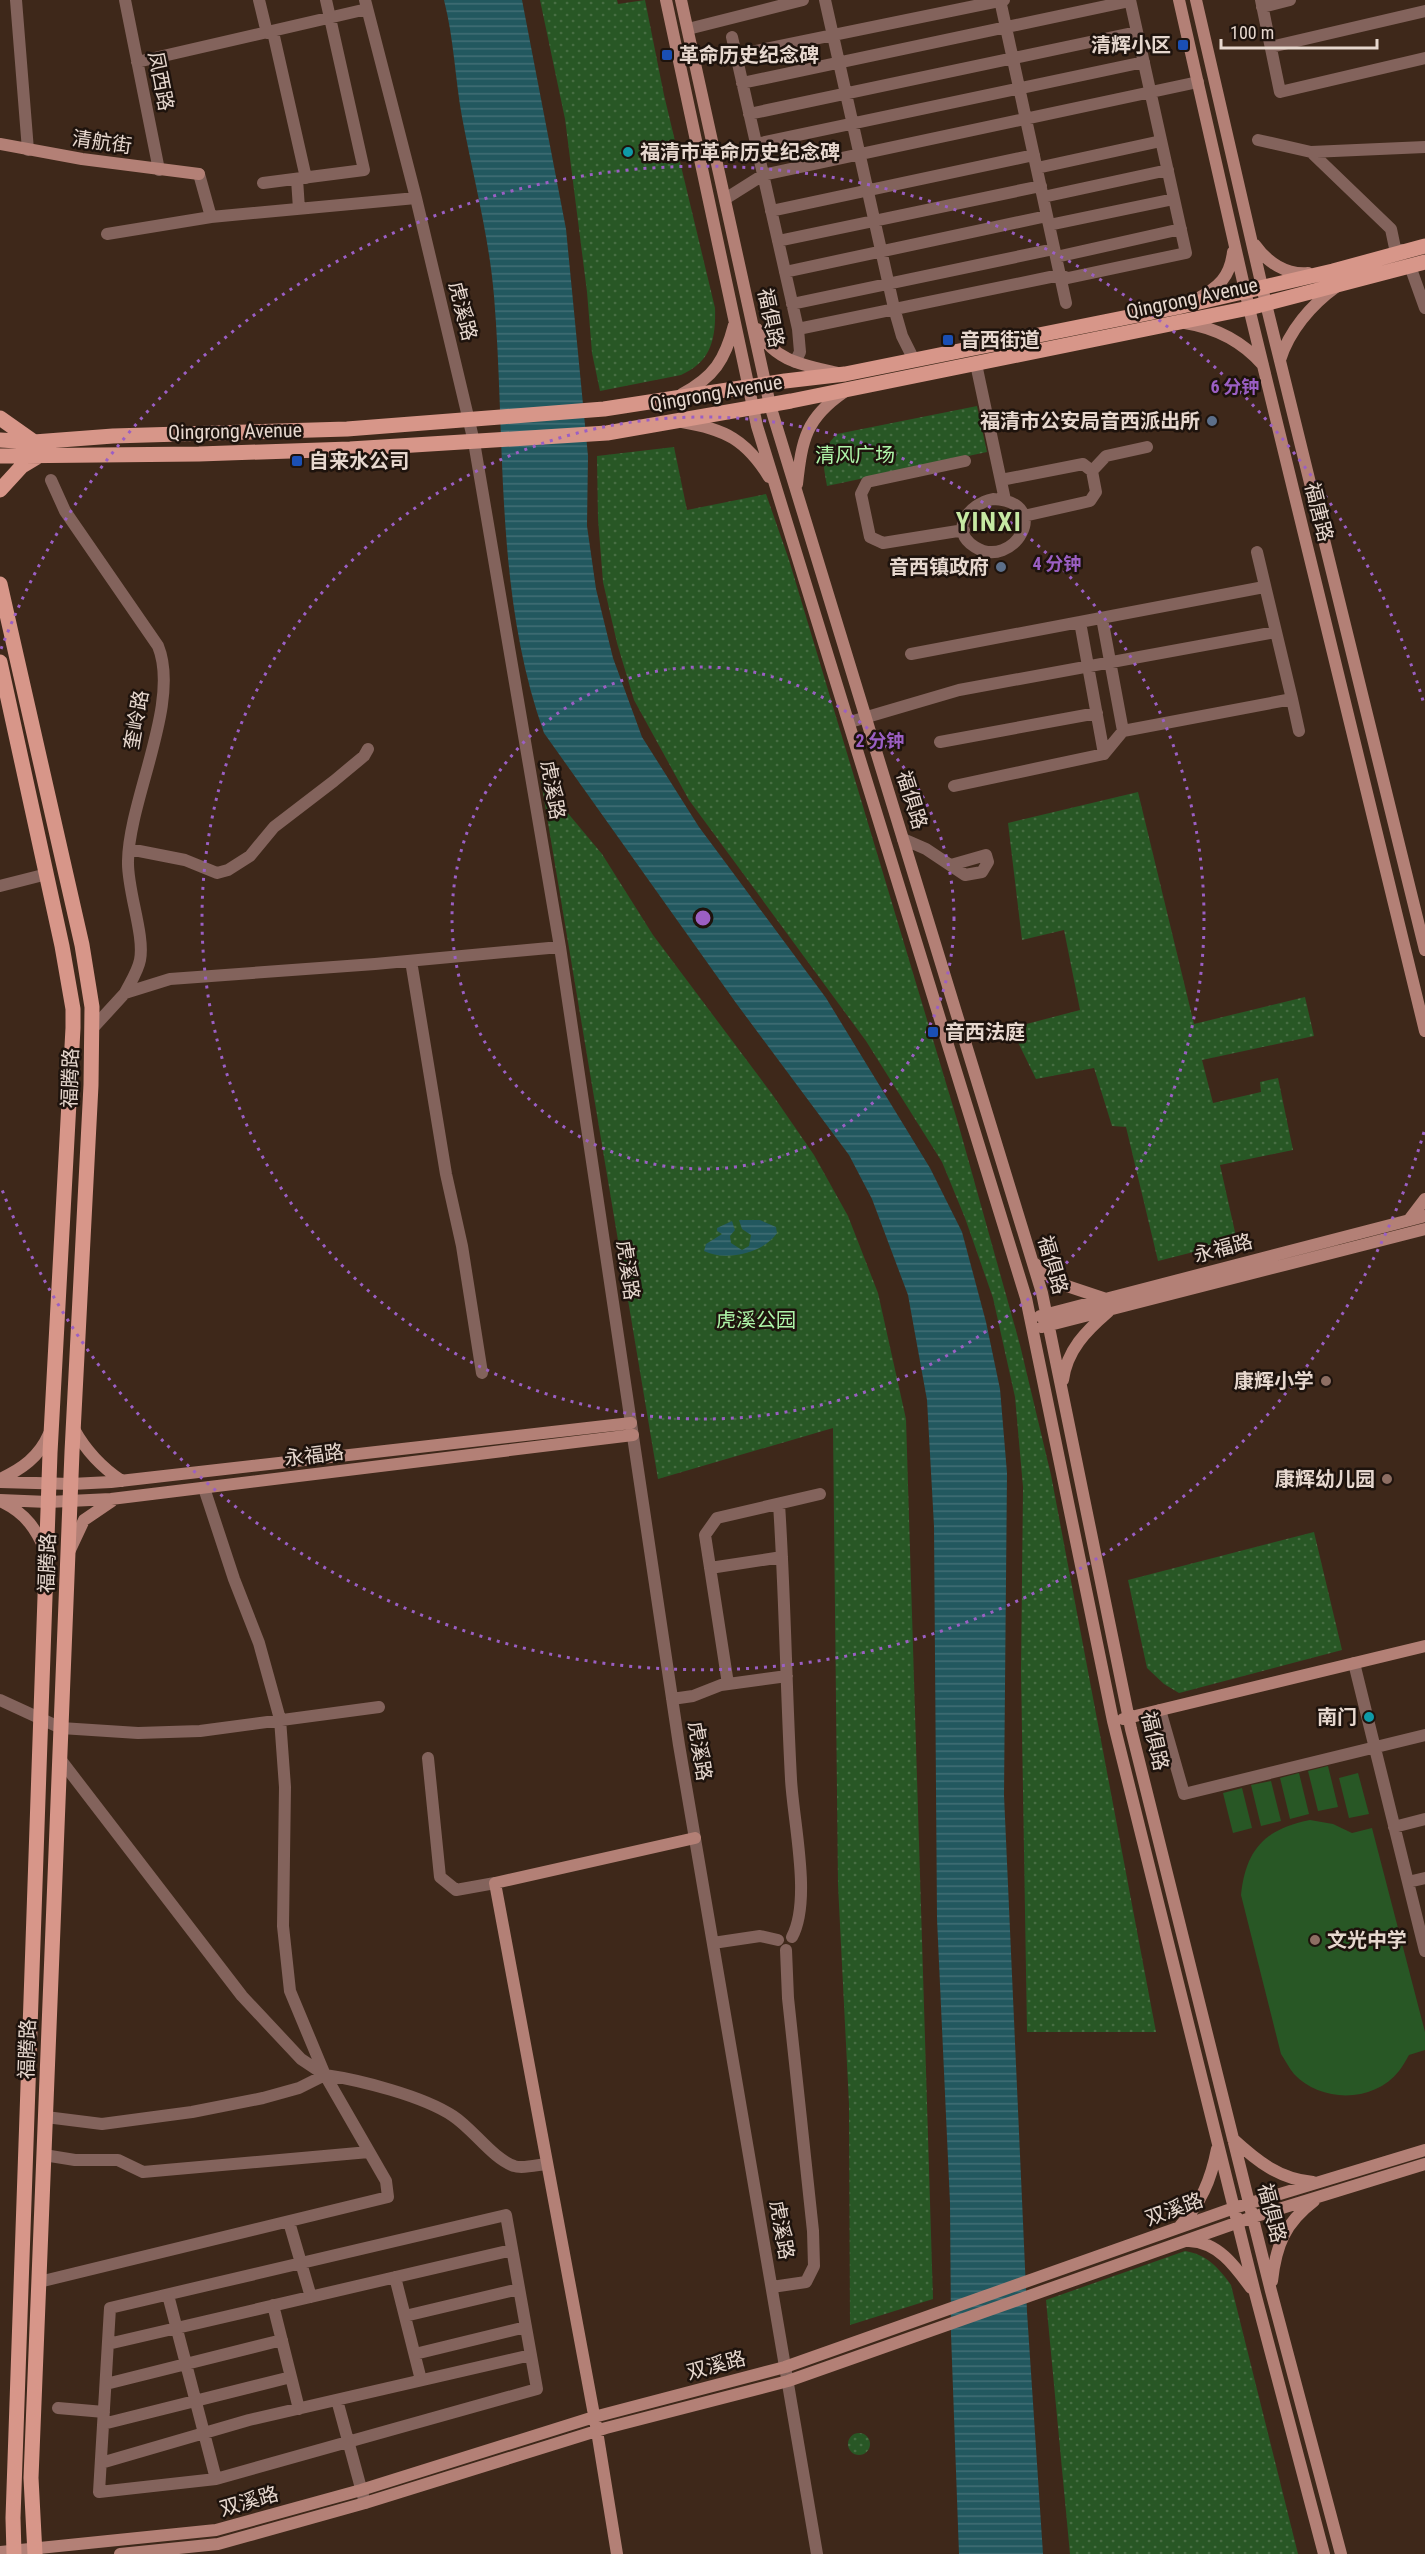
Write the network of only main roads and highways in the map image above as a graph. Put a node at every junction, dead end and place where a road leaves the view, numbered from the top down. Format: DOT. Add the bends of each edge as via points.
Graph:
graph roads {
  1 [pos="1425,246"];
  2 [pos="1414,260"];
  3 [pos="1180,315"];
  4 [pos="847,382"];
  5 [pos="0,418"];
  6 [pos="0,440"];
  7 [pos="36,449"];
  8 [pos="0,456"];
  9 [pos="0,489"];
  10 [pos="0,584"];
  11 [pos="0,662"];
  12 [pos="35,2551"];
  13 [pos="9,2552"];
  1 -- 2 [label="main road, Qingrong Avenue"];
  2 -- 3 [label="main road, Qingrong Avenue" via="1333,271 1245,292"];
  2 -- 3 [label="main road, Qingrong Avenue" via="1337,286 1249,308"];
  3 -- 4 [label="main road, Qingrong Avenue" via="976,364"];
  3 -- 4 [label="main road, Qingrong Avenue" via="914,360"];
  4 -- 7 [label="main road, Qingrong Avenue" via="765,384 604,409 347,429 113,436"];
  4 -- 7 [label="main road, Qingrong Avenue" via="771,405 607,433 339,449"];
  5 -- 7 [label="main road"];
  6 -- 7 [label="main road, Qingrong Avenue"];
  7 -- 8 [label="main road, Qingrong Avenue"];
  7 -- 9 [label="main road"];
  10 -- 12 [label="main road, 福腾路" via="82,945 92,1007 31,2478"];
  11 -- 13 [label="main road, 福腾路" via="68,978 73,1028 51,1428"];
}
